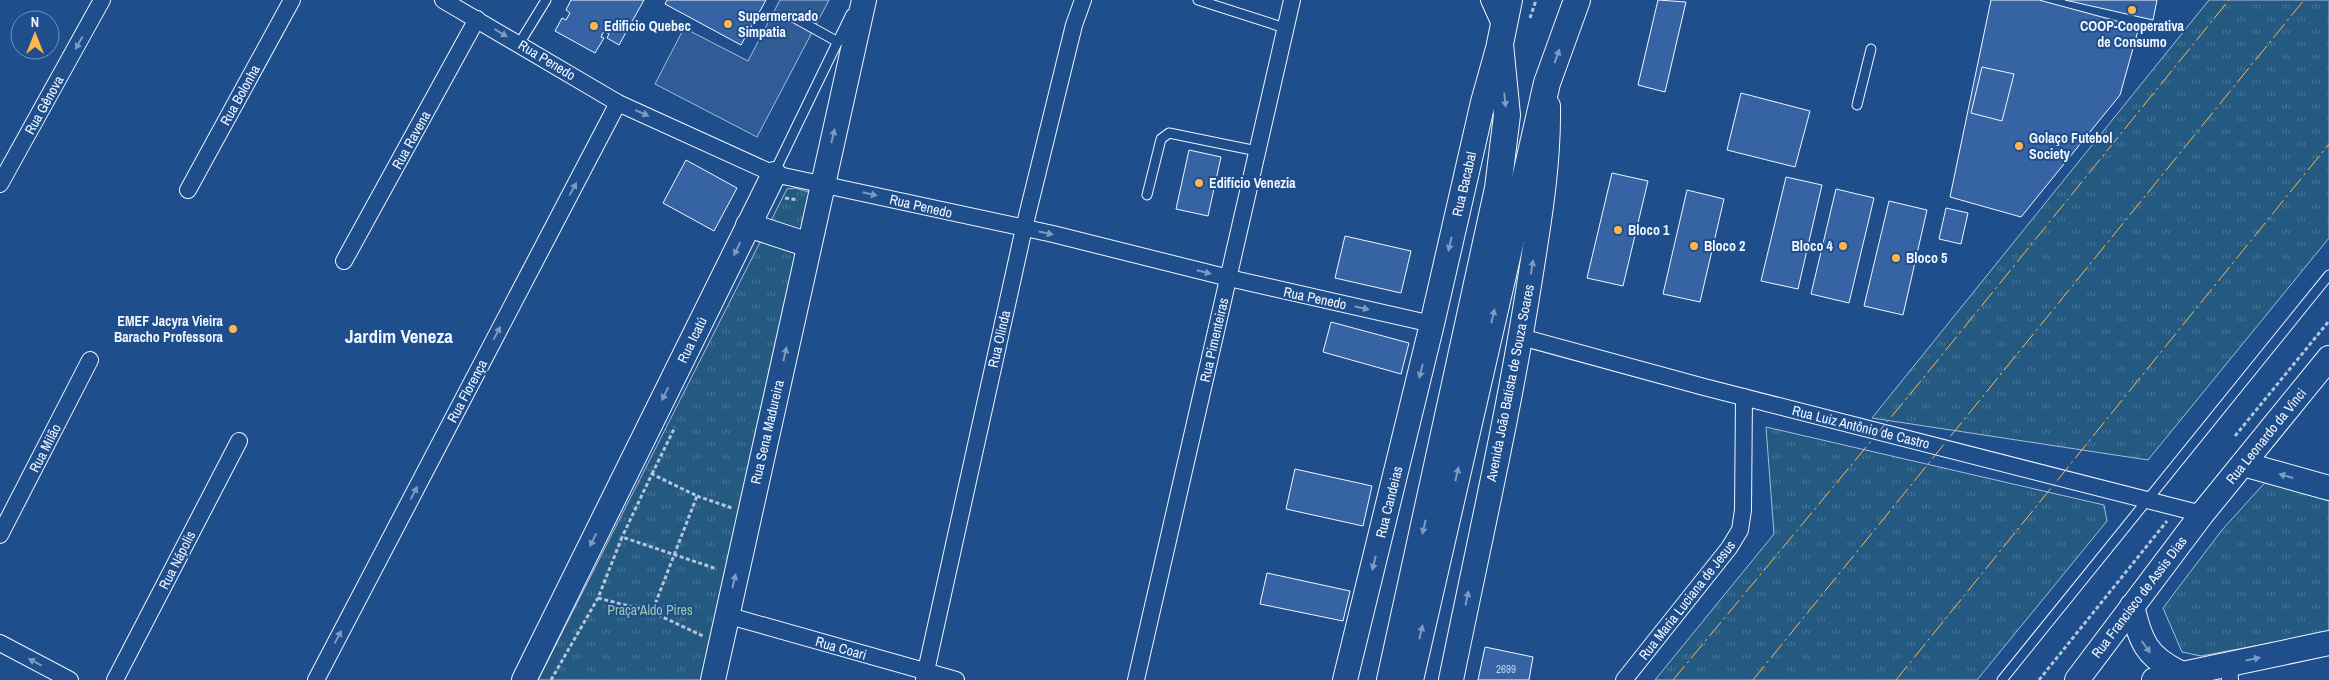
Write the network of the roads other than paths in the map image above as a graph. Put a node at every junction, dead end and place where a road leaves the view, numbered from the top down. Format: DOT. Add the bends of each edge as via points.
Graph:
graph roads {
  1 [pos="102,0"];
  2 [pos="292,0"];
  3 [pos="443,0"];
  4 [pos="546,0"];
  5 [pos="858,0"];
  6 [pos="864,0"];
  7 [pos="1083,0"];
  8 [pos="1198,0"];
  9 [pos="1292,0"];
  10 [pos="1489,0"];
  11 [pos="1509,0"];
  12 [pos="1577,0"];
  13 [pos="793,17"];
  14 [pos="477,19"];
  15 [pos="1285,28"];
  16 [pos="1501,36"];
  17 [pos="838,42"];
  18 [pos="519,44"];
  19 [pos="1871,49"];
  20 [pos="1548,82"];
  21 [pos="618,103"];
  22 [pos="1857,105"];
  23 [pos="1257,152"];
  24 [pos="774,174"];
  25 [pos="0,184"];
  26 [pos="823,184"];
  27 [pos="188,190"];
  28 [pos="1148,195"];
  29 [pos="748,225"];
  30 [pos="1024,228"];
  31 [pos="809,245"];
  32 [pos="344,261"];
  33 [pos="2329,275"];
  34 [pos="1229,278"];
  35 [pos="1432,324"];
  36 [pos="1521,337"];
  37 [pos="2329,358"];
  38 [pos="90,360"];
  39 [pos="1744,397"];
  40 [pos="239,441"];
  41 [pos="2243,464"];
  42 [pos="2329,488"];
  43 [pos="2147,500"];
  44 [pos="2202,514"];
  45 [pos="0,535"];
  46 [pos="2132,606"];
  47 [pos="726,615"];
  48 [pos="2329,643"];
  49 [pos="0,644"];
  50 [pos="2230,672"];
  51 [pos="924,676"];
  52 [pos="2177,677"];
  53 [pos="70,680"];
  54 [pos="115,680"];
  55 [pos="316,680"];
  56 [pos="524,680"];
  57 [pos="713,680"];
  58 [pos="956,680"];
  59 [pos="1136,680"];
  60 [pos="1345,680"];
  61 [pos="1390,680"];
  62 [pos="1410,680"];
  63 [pos="1451,680"];
  64 [pos="1624,680"];
  65 [pos="2002,680"];
  66 [pos="2077,680"];
  67 [pos="2154,680"];
  1 -- 25 [label="street, Rua Gênova, one-way"];
  2 -- 27 [label="street, Rua Bolonha"];
  3 -- 14 [label="street, Rua Penedo"];
  4 -- 18 [label="lane"];
  5 -- 17 [label="lane, Rua Icatú"];
  26 -- 6 [label="street, Rua Sena Madureira, one-way"];
  7 -- 30 [label="street, Rua Olinda"];
  8 -- 15 [label="lane"];
  9 -- 15 [label="street, Rua Pimenteiras"];
  10 -- 16 [label="street"];
  11 -- 16 [label="main road"];
  20 -- 12 [label="main road, one-way"];
  13 -- 17 [label="lane"];
  14 -- 18 [label="street, Rua Penedo, one-way"];
  14 -- 32 [label="street, Rua Ravena"];
  15 -- 23 [label="street, Rua Pimenteiras"];
  16 -- 35 [label="street, Rua Bacabal, one-way"];
  16 -- 61 [label="main road, one-way" via="1507,114 1498,188"];
  17 -- 24 [label="lane, Rua Icatú"];
  18 -- 21 [label="street, Rua Penedo"];
  19 -- 22 [label="lane"];
  36 -- 20 [label="street, Avenida João Batista de Souza Soares, one-way" via="1538,228 1548,133"];
  62 -- 20 [label="main road, one-way"];
  21 -- 24 [label="street, Rua Penedo, one-way"];
  55 -- 21 [label="street, Rua Florença, one-way"];
  23 -- 28 [label="lane" via="1169,134 1161,139"];
  23 -- 34 [label="street, Rua Pimenteiras"];
  24 -- 26 [label="street, Rua Penedo"];
  24 -- 29 [label="street, Rua Icatú"];
  26 -- 30 [label="street, Rua Penedo, one-way"];
  26 -- 31 [label="street, Rua Sena Madureira"];
  29 -- 31 [label="street"];
  29 -- 56 [label="street, Rua Icatú, one-way"];
  30 -- 34 [label="street, Rua Penedo, one-way"];
  30 -- 51 [label="street, Rua Olinda"];
  47 -- 31 [label="street, Rua Sena Madureira, one-way"];
  33 -- 43 [label="lane"];
  34 -- 35 [label="street, Rua Penedo, one-way"];
  34 -- 59 [label="street, Rua Pimenteiras"];
  35 -- 60 [label="street, Rua Candeias, one-way"];
  36 -- 39 [label="street, Rua Luiz Antônio de Castro"];
  63 -- 36 [label="street, Avenida João Batista de Souza Soares, one-way"];
  37 -- 41 [label="street, Rua Leonardo da Vinci"];
  38 -- 45 [label="street, Rua Milão"];
  39 -- 43 [label="street, Rua Luiz Antônio de Castro"];
  39 -- 64 [label="street, Rua Maria Luciana de Jesus" via="1744,492 1740,530"];
  40 -- 54 [label="street, Rua Nápolis"];
  42 -- 41 [label="street, one-way"];
  41 -- 44 [label="street, Rua Leonardo da Vinci"];
  43 -- 44 [label="street, Rua Luiz Antônio de Castro"];
  43 -- 65 [label="lane"];
  44 -- 46 [label="street, Rua Francisco de Assis Dias"];
  46 -- 52 [label="street, one-way" via="2140,639 2153,656"];
  46 -- 66 [label="street, Rua Francisco de Assis Dias"];
  47 -- 51 [label="street, Rua Coari"];
  47 -- 57 [label="street, Rua Sena Madureira"];
  50 -- 48 [label="street, one-way"];
  53 -- 49 [label="street, one-way"];
  50 -- 52 [label="street"];
  51 -- 58 [label="street, Rua Coari"];
  52 -- 67 [label="street"];
}
